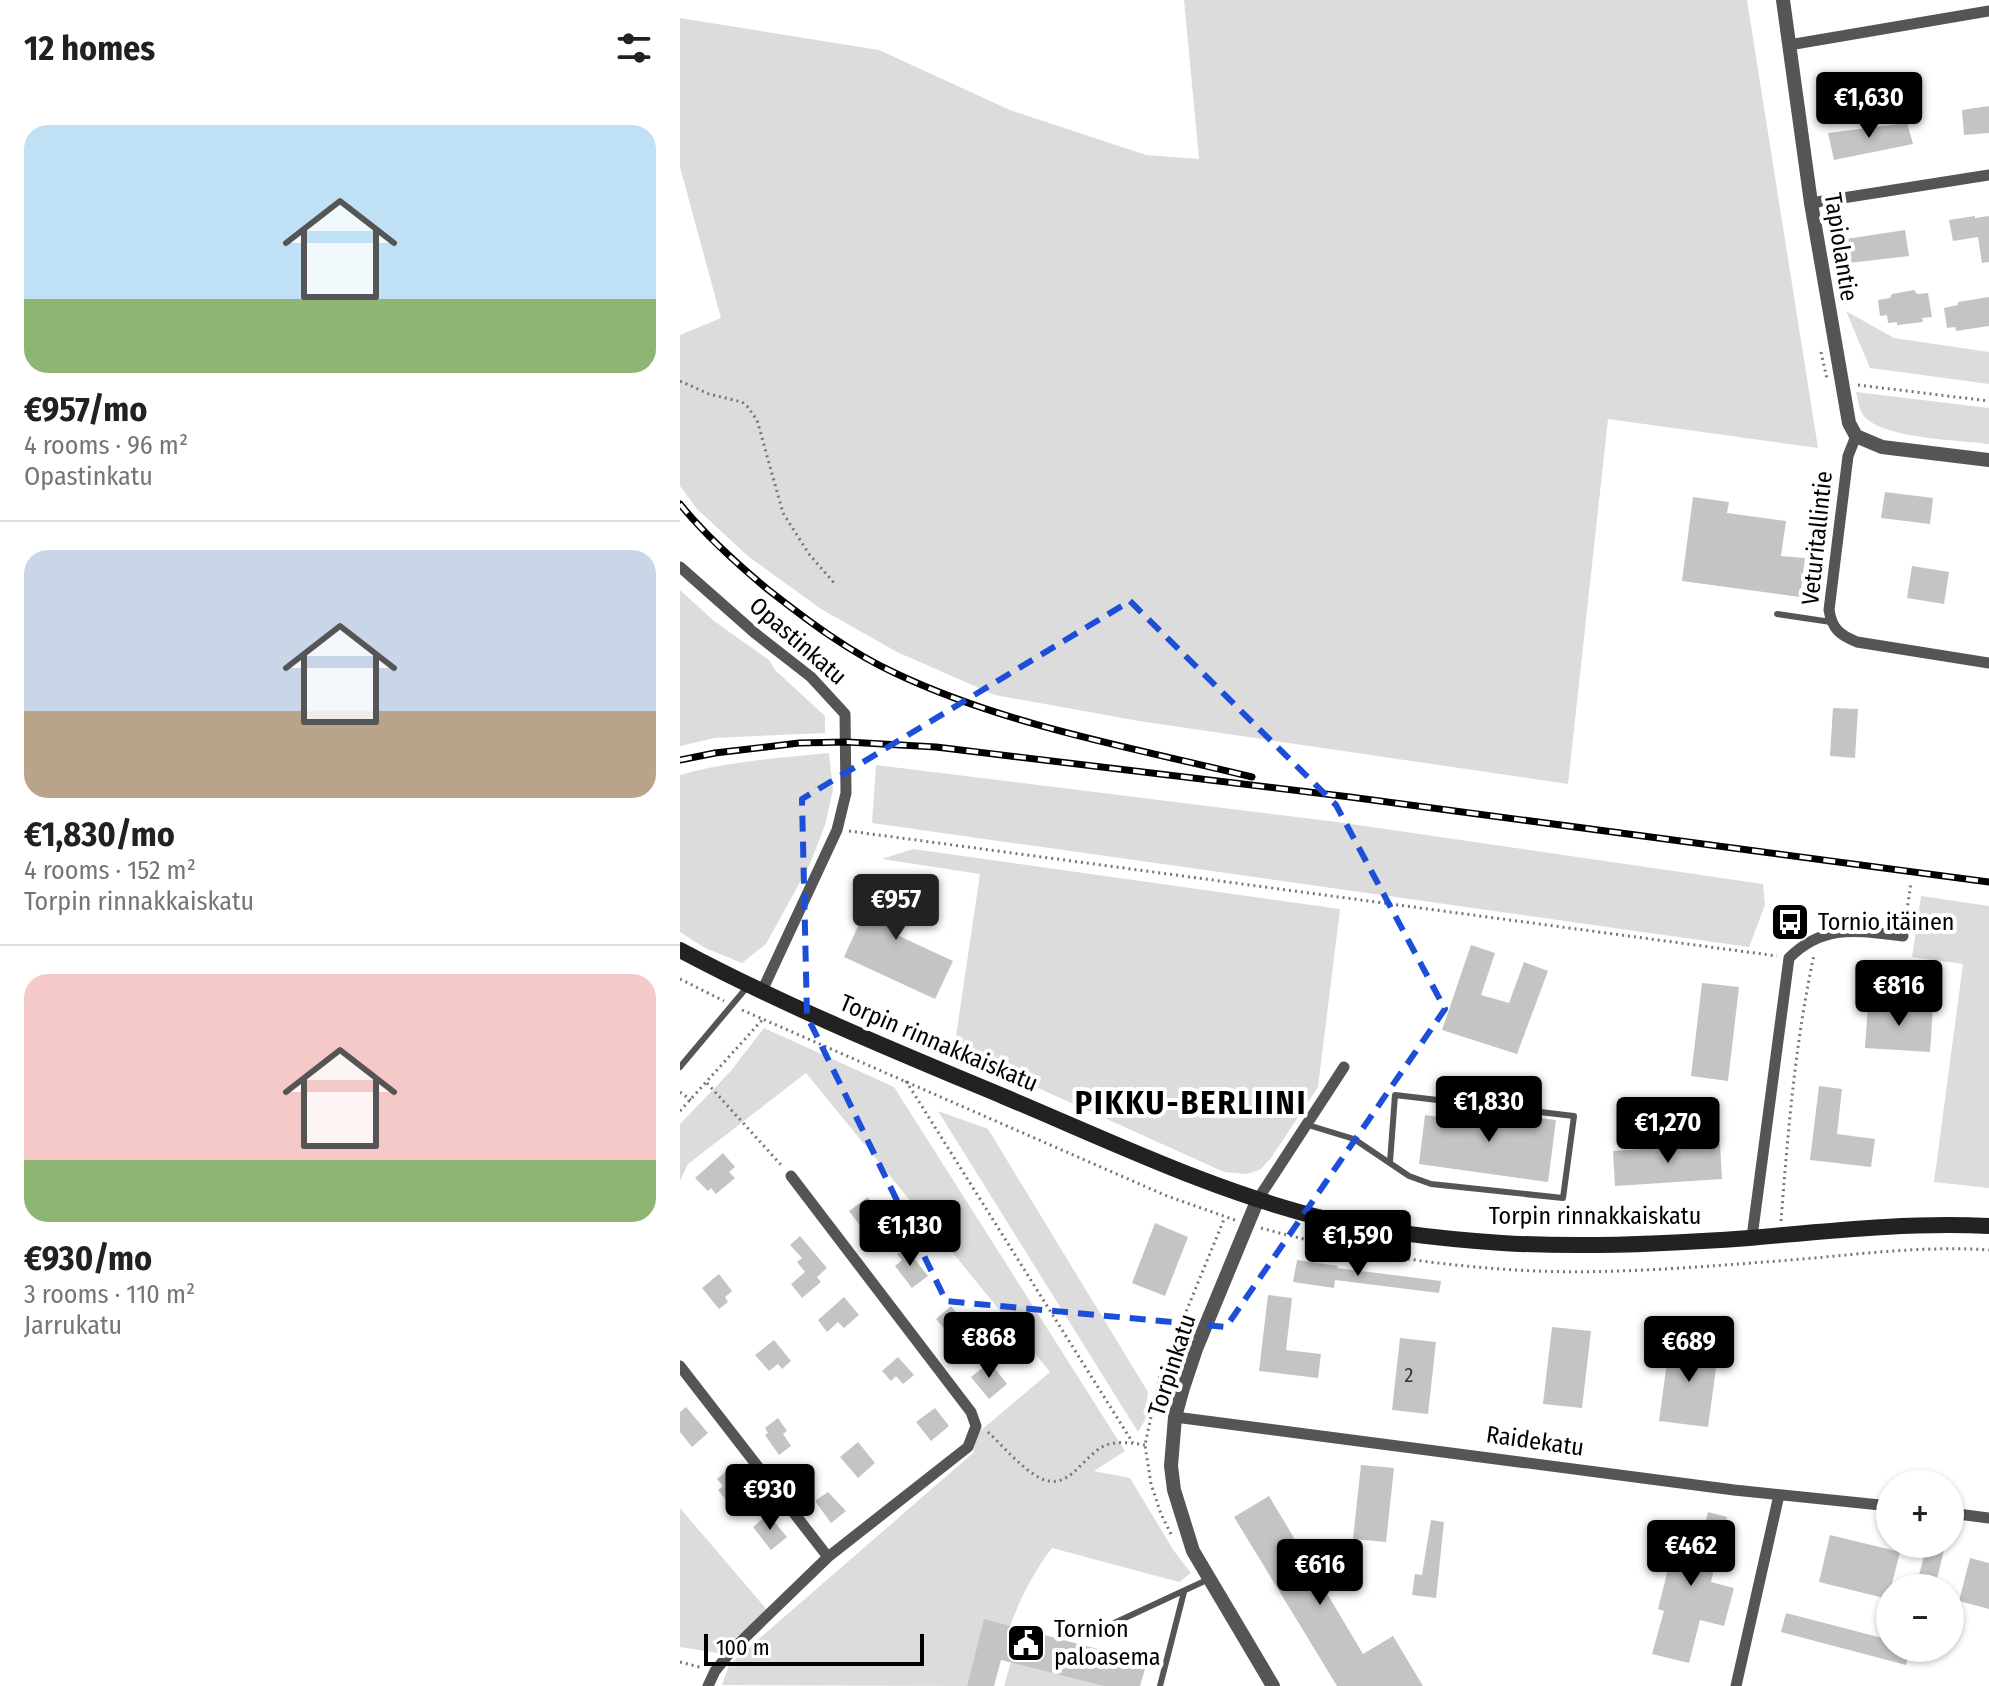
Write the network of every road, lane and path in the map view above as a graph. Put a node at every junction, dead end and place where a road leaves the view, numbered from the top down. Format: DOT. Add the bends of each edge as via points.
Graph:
graph roads {
  1 [pos="1783,0"];
  2 [pos="1989,11"];
  3 [pos="1789,45"];
  4 [pos="1989,175"];
  5 [pos="1811,203"];
  6 [pos="680,381"];
  7 [pos="1842,383"];
  8 [pos="1989,401"];
  9 [pos="1862,439"];
  10 [pos="1989,460"];
  11 [pos="680,567"];
  12 [pos="835,584"];
  13 [pos="1777,614"];
  14 [pos="1831,622"];
  15 [pos="1989,663"];
  16 [pos="837,830"];
  17 [pos="1911,883"];
  18 [pos="1903,936"];
  19 [pos="1818,937"];
  20 [pos="680,950"];
  21 [pos="1789,958"];
  22 [pos="680,979"];
  23 [pos="755,988"];
  24 [pos="732,1005"];
  25 [pos="763,1019"];
  26 [pos="680,1067"];
  27 [pos="1344,1067"];
  28 [pos="906,1081"];
  29 [pos="707,1083"];
  30 [pos="680,1092"];
  31 [pos="691,1100"];
  32 [pos="680,1111"];
  33 [pos="1308,1125"];
  34 [pos="1390,1162"];
  35 [pos="791,1176"];
  36 [pos="1258,1199"];
  37 [pos="1225,1217"];
  38 [pos="1248,1224"];
  39 [pos="1989,1226"];
  40 [pos="1780,1234"];
  41 [pos="1752,1237"];
  42 [pos="1989,1250"];
  43 [pos="680,1366"];
  44 [pos="1175,1417"];
  45 [pos="976,1424"];
  46 [pos="1133,1443"];
  47 [pos="1145,1445"];
  48 [pos="1779,1495"];
  49 [pos="1876,1505"];
  50 [pos="1964,1515"];
  51 [pos="1989,1518"];
  52 [pos="1175,1541"];
  53 [pos="828,1557"];
  54 [pos="1209,1579"];
  55 [pos="1184,1592"];
  56 [pos="1112,1624"];
  57 [pos="680,1662"];
  58 [pos="715,1671"];
  59 [pos="708,1686"];
  60 [pos="1160,1686"];
  61 [pos="1273,1686"];
  62 [pos="1736,1686"];
  1 -- 3 [label="street, Tapiolantie"];
  2 -- 3 [label="street"];
  3 -- 5 [label="street, Tapiolantie"];
  4 -- 5 [label="street"];
  5 -- 7 [label="street, Tapiolantie"];
  6 -- 12 [label="path" via="747,406 757,420 783,513"];
  7 -- 8 [label="path"];
  7 -- 9 [label="street, Tapiolantie" via="1849,423"];
  9 -- 10 [label="street"];
  9 -- 14 [label="street, Veturitallintie" via="1848,456"];
  11 -- 16 [label="street, Opastinkatu" via="811,677 845,714 846,793"];
  13 -- 14 [label="lane"];
  14 -- 15 [label="street, Veturitallintie" via="1839,635 1857,642"];
  16 -- 21 [label="path"];
  16 -- 23 [label="street, Opastinkatu"];
  17 -- 18 [label="path"];
  18 -- 19 [label="street" via="1844,930"];
  19 -- 21 [label="street"];
  19 -- 40 [label="path" via="1805,990"];
  20 -- 23 [label="main road, Torpin rinnakkaiskatu"];
  21 -- 41 [label="street"];
  22 -- 24 [label="path"];
  23 -- 24 [label="lane"];
  23 -- 36 [label="main road, Torpin rinnakkaiskatu" via="1157,1161"];
  24 -- 25 [label="path"];
  24 -- 26 [label="lane"];
  25 -- 28 [label="path"];
  25 -- 29 [label="path"];
  27 -- 33 [label="street, Torpinkatu"];
  28 -- 37 [label="path"];
  28 -- 46 [label="path"];
  29 -- 31 [label="path"];
  29 -- 35 [label="path"];
  30 -- 31 [label="path"];
  31 -- 32 [label="path"];
  33 -- 34 [label="lane" via="1354,1139"];
  33 -- 36 [label="street, Torpinkatu"];
  34 -- 34 [label="lane" via="1395,1095 1574,1116 1563,1198 1431,1184"];
  35 -- 45 [label="street"];
  36 -- 38 [label="street, Torpinkatu"];
  36 -- 41 [label="main road, Torpin rinnakkaiskatu" via="1369,1228 1500,1243"];
  37 -- 38 [label="path"];
  37 -- 47 [label="path" via="1160,1375"];
  38 -- 42 [label="path" via="1414,1260 1536,1271"];
  38 -- 44 [label="street, Torpinkatu" via="1196,1349"];
  39 -- 40 [label="main road, Torpin rinnakkaiskatu"];
  40 -- 41 [label="main road, Torpin rinnakkaiskatu"];
  43 -- 53 [label="street"];
  44 -- 48 [label="street, Raidekatu"];
  44 -- 54 [label="street, Torpinkatu" via="1174,1490 1193,1551"];
  45 -- 46 [label="path" via="1034,1474 1051,1482 1068,1478 1106,1446"];
  45 -- 53 [label="street" via="968,1447"];
  46 -- 47 [label="path"];
  47 -- 52 [label="path" via="1154,1494"];
  48 -- 49 [label="street, Raidekatu"];
  48 -- 62 [label="street"];
  50 -- 51 [label="street"];
  53 -- 58 [label="street"];
  54 -- 55 [label="lane"];
  54 -- 61 [label="street, Torpinkatu"];
  55 -- 56 [label="lane"];
  55 -- 60 [label="lane"];
  57 -- 58 [label="path"];
  58 -- 59 [label="street"];
}
